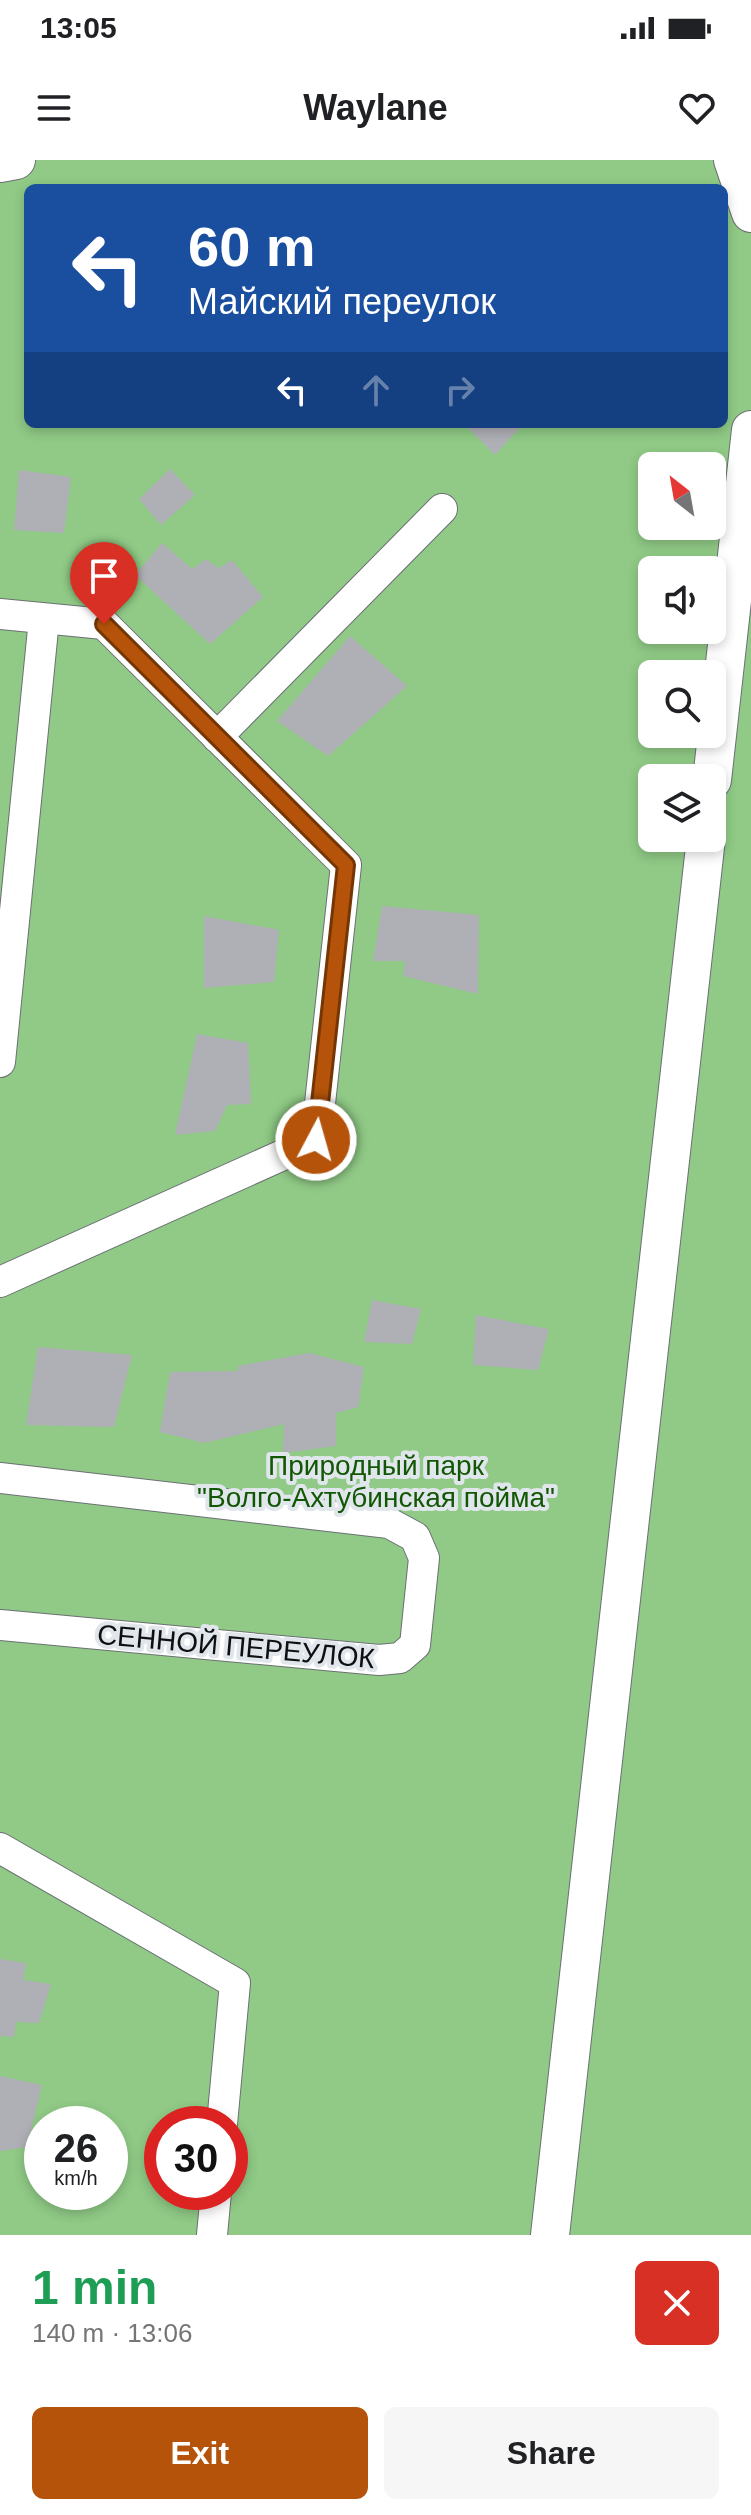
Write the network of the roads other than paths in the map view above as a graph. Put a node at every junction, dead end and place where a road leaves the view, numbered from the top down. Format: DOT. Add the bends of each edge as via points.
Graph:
graph roads {
  1 [pos="16,160"];
  2 [pos="733,160"];
  3 [pos="0,163"];
  4 [pos="751,213"];
  5 [pos="751,430"];
  6 [pos="442,509"];
  7 [pos="0,614"];
  8 [pos="44,619"];
  9 [pos="217,737"];
  10 [pos="714,764"];
  11 [pos="704,852"];
  12 [pos="0,1062"];
  13 [pos="0,1282"];
  14 [pos="0,1478"];
  15 [pos="0,1625"];
  16 [pos="0,1848"];
  17 [pos="224,2106"];
  18 [pos="214,2210"];
  19 [pos="212,2235"];
  20 [pos="550,2235"];
  1 -- 3 [label="street"];
  2 -- 4 [label="street"];
  5 -- 10 [label="street"];
  6 -- 9 [label="street"];
  7 -- 8 [label="street"];
  8 -- 9 [label="street" via="104,624"];
  8 -- 12 [label="street"];
  9 -- 13 [label="street" via="346,865 316,1140"];
  11 -- 20 [label="street"];
  14 -- 15 [label="street, СЕННОЙ ПЕРЕУЛОК" via="389,1523 415,1537 424,1558 415,1645 400,1658"];
  16 -- 17 [label="street" via="235,1983"];
  18 -- 19 [label="street"];
}
